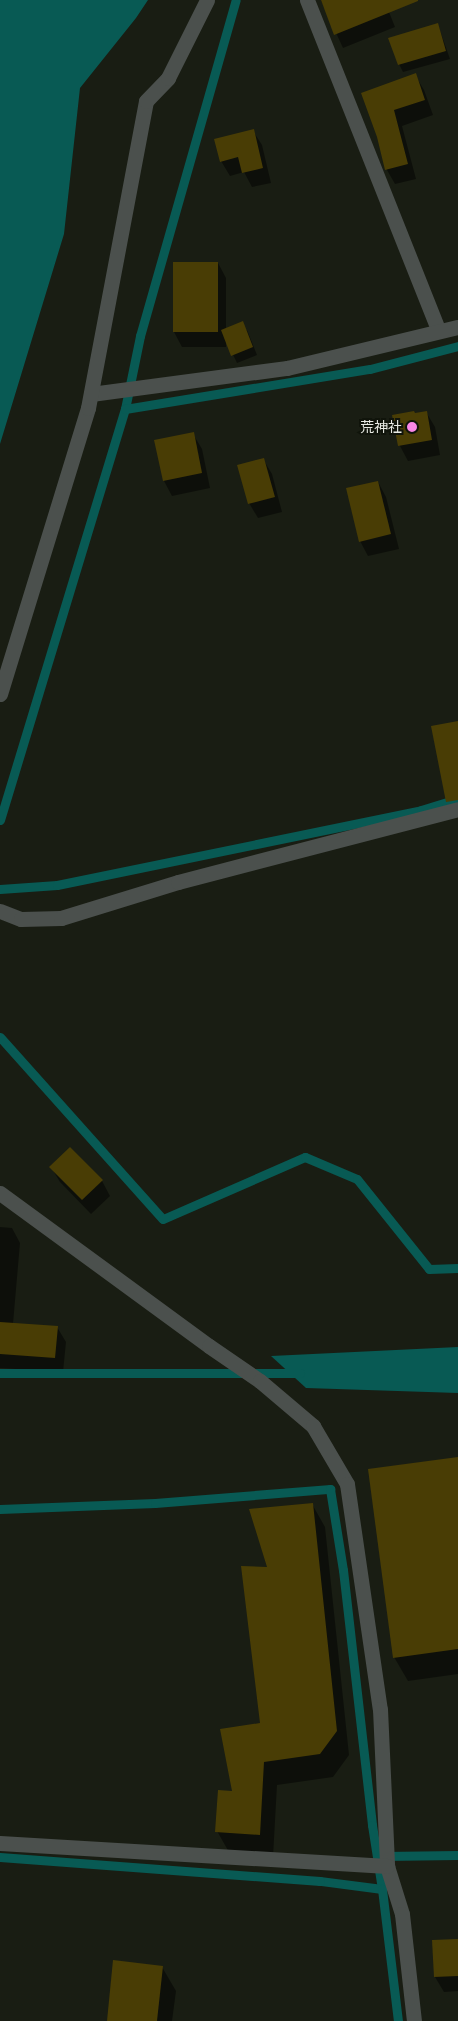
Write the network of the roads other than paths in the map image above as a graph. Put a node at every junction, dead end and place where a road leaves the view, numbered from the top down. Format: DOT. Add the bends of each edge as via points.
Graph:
graph roads {
  1 [pos="207,0"];
  2 [pos="307,0"];
  3 [pos="458,327"];
  4 [pos="439,332"];
  5 [pos="91,394"];
  6 [pos="0,694"];
  7 [pos="458,809"];
  8 [pos="0,912"];
  9 [pos="0,1193"];
  10 [pos="0,1843"];
  11 [pos="386,1866"];
  12 [pos="414,2021"];
  1 -- 5 [label="street" via="168,78 146,101"];
  2 -- 4 [label="street"];
  3 -- 4 [label="street"];
  4 -- 5 [label="street" via="286,368"];
  5 -- 6 [label="street"];
  7 -- 8 [label="street" via="178,882 61,918 21,919"];
  9 -- 11 [label="street" via="260,1381 312,1426 348,1484 380,1709"];
  10 -- 11 [label="street"];
  11 -- 12 [label="street" via="402,1914"];
}
